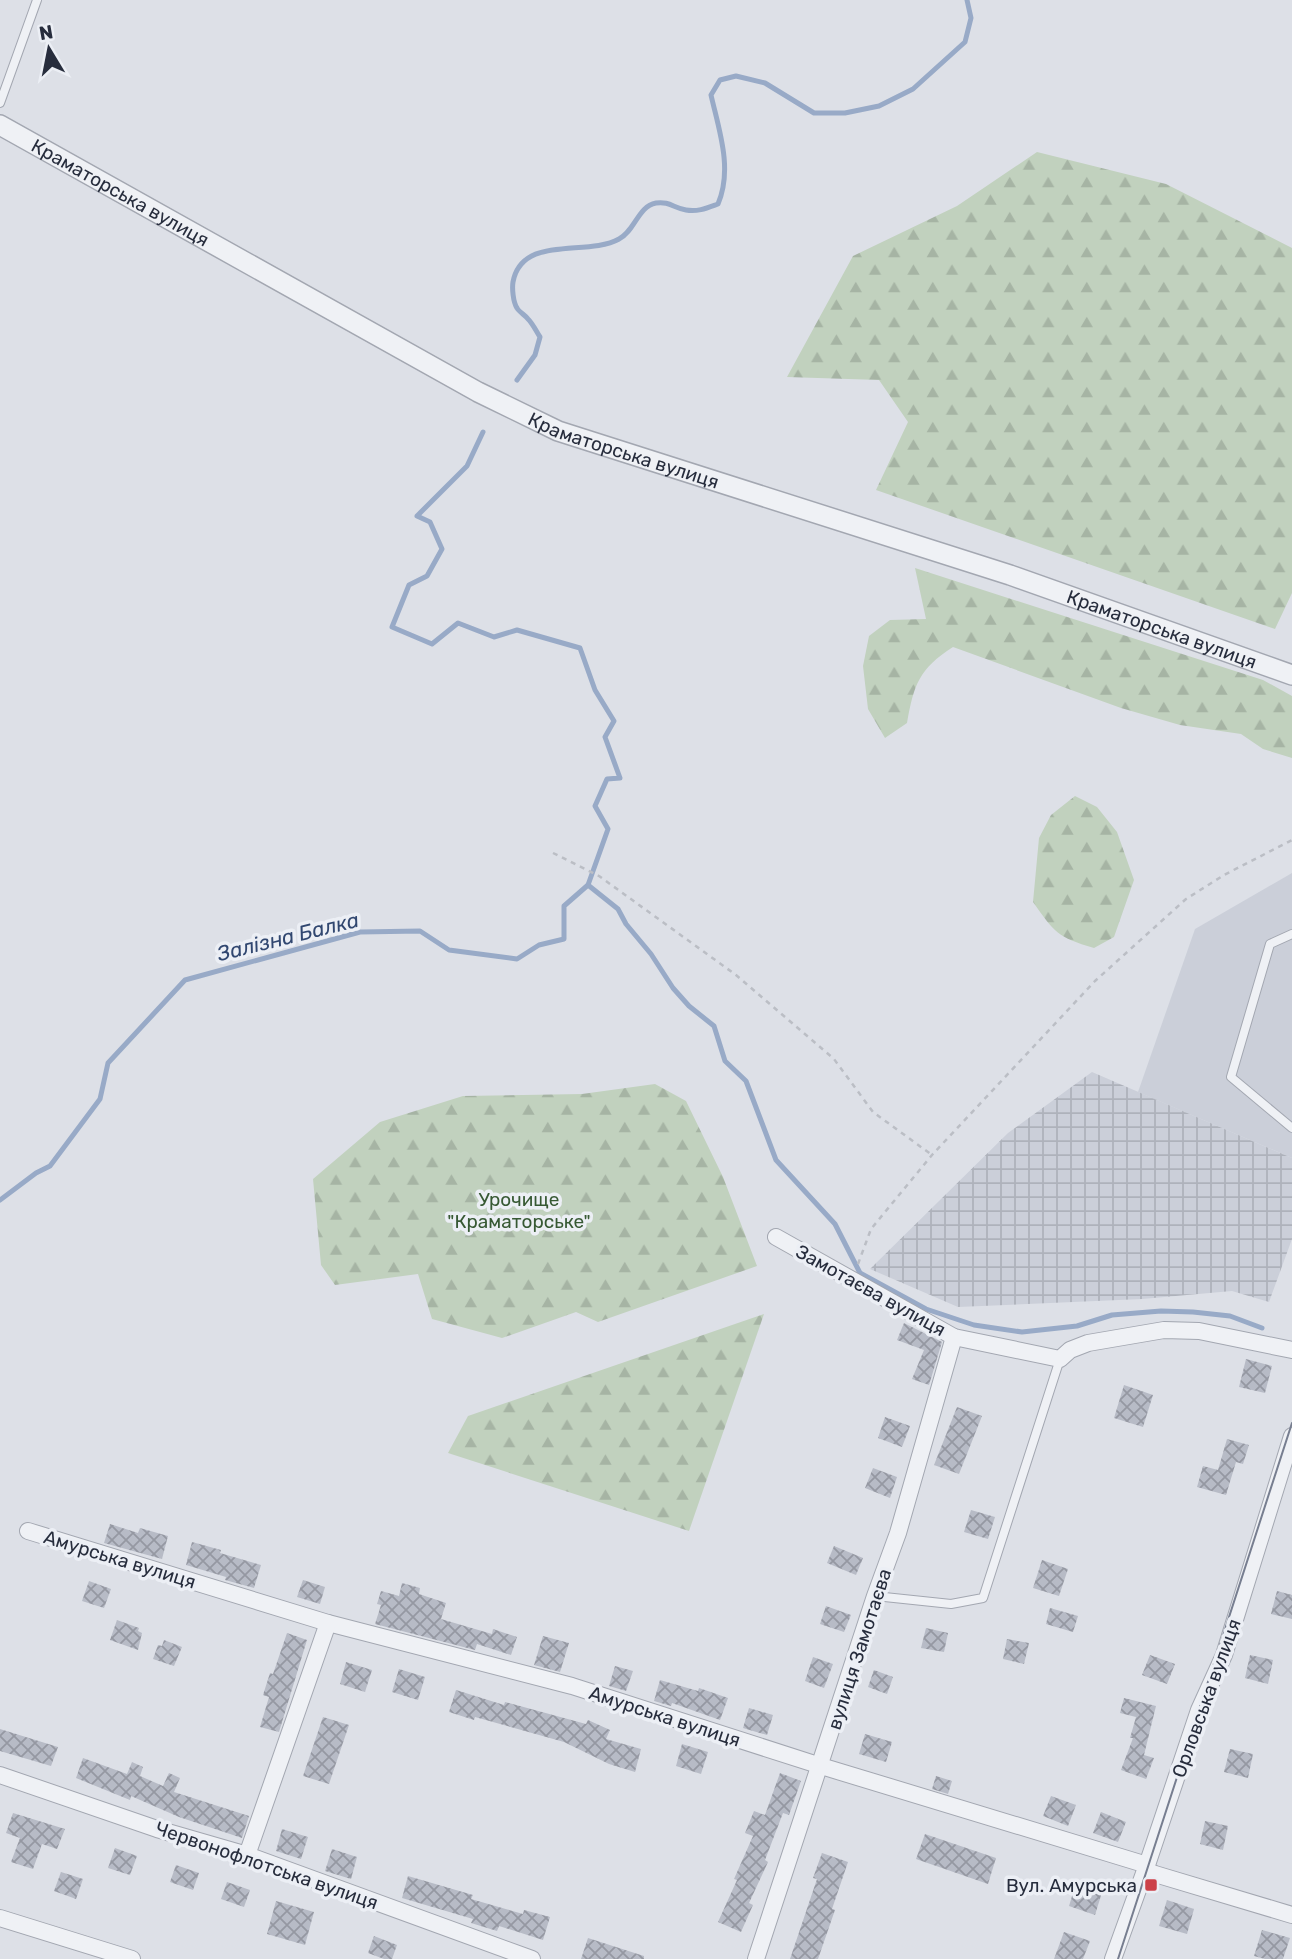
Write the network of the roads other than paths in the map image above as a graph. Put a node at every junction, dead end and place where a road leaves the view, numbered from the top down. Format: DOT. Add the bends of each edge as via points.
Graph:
graph roads {
  1 [pos="37,0"];
  2 [pos="0,103"];
  3 [pos="0,125"];
  4 [pos="1292,675"];
  5 [pos="1292,934"];
  6 [pos="1292,1128"];
  7 [pos="776,1237"];
  8 [pos="954,1336"];
  9 [pos="1292,1350"];
  10 [pos="1060,1359"];
  11 [pos="1292,1436"];
  12 [pos="28,1531"];
  13 [pos="875,1596"];
  14 [pos="328,1623"];
  15 [pos="821,1766"];
  16 [pos="0,1775"];
  17 [pos="247,1855"];
  18 [pos="1147,1865"];
  19 [pos="1292,1915"];
  20 [pos="0,1918"];
  21 [pos="132,1959"];
  22 [pos="532,1959"];
  23 [pos="756,1959"];
  24 [pos="1113,1959"];
  1 -- 2 [label="lane"];
  3 -- 4 [label="street, Краматорська вулиця" via="478,392 558,431 1010,575"];
  5 -- 6 [label="lane" via="1270,944 1231,1077"];
  7 -- 8 [label="street, Замотаєва вулиця"];
  8 -- 10 [label="street, Замотаєва вулиця"];
  8 -- 13 [label="street, вулиця Замотаєва" via="898,1533"];
  9 -- 10 [label="street" via="1199,1331 1164,1330 1088,1343"];
  10 -- 13 [label="lane" via="983,1598 951,1604"];
  11 -- 18 [label="street, Орловська вулиця" via="1224,1655 1199,1710"];
  12 -- 14 [label="street, Амурська вулиця"];
  13 -- 15 [label="street, вулиця Замотаєва"];
  14 -- 15 [label="street, Амурська вулиця" via="572,1686"];
  14 -- 17 [label="street"];
  15 -- 18 [label="street, Амурська вулиця"];
  15 -- 23 [label="street, вулиця Замотаєва"];
  16 -- 17 [label="street, Червонофлотська вулиця"];
  17 -- 22 [label="street, Червонофлотська вулиця"];
  18 -- 19 [label="street, Амурська вулиця" via="1147,1871 1155,1874"];
  18 -- 24 [label="street, Орловська вулиця"];
  20 -- 21 [label="street"];
}
